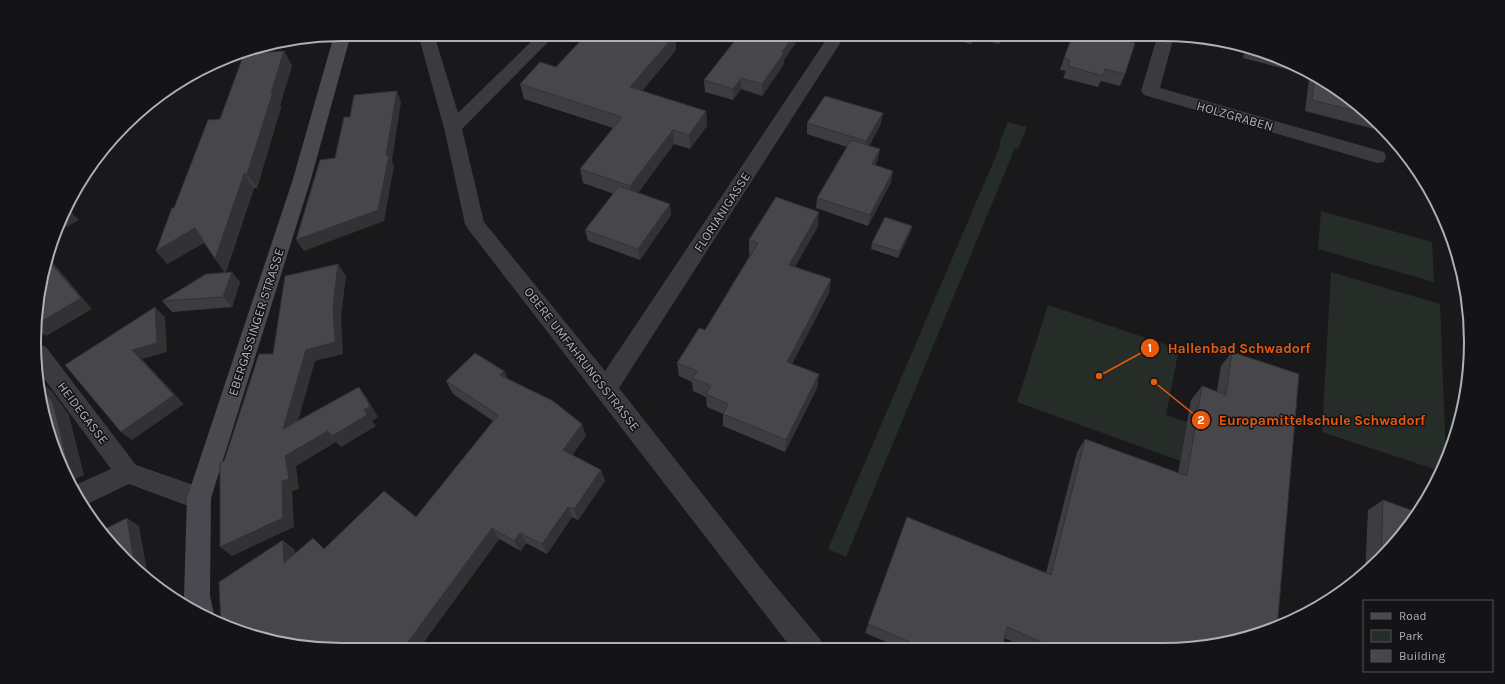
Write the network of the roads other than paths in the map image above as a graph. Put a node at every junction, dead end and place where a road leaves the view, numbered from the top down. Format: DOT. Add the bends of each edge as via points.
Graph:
graph roads {
  1 [pos="341,41"];
  2 [pos="428,41"];
  3 [pos="541,41"];
  4 [pos="833,41"];
  5 [pos="1164,41"];
  6 [pos="453,128"];
  7 [pos="1376,156"];
  8 [pos="42,358"];
  9 [pos="606,389"];
  10 [pos="128,472"];
  11 [pos="82,494"];
  12 [pos="199,498"];
  13 [pos="199,607"];
  14 [pos="805,643"];
  1 -- 12 [label="main road, EBERGASSINGER STRASSE" via="302,179"];
  2 -- 6 [label="street, OBERE UMFAHRUNGSSTRASSE"];
  3 -- 6 [label="street"];
  4 -- 9 [label="street, FLORIANIGASSE"];
  5 -- 7 [label="street, HOLZGRABEN" via="1150,91"];
  6 -- 9 [label="street, OBERE UMFAHRUNGSSTRASSE" via="475,224"];
  8 -- 10 [label="street, HEIDEGASSE"];
  9 -- 14 [label="street, OBERE UMFAHRUNGSSTRASSE"];
  10 -- 11 [label="street"];
  10 -- 12 [label="street"];
  12 -- 13 [label="main road, EBERGASSINGER STRASSE"];
}
